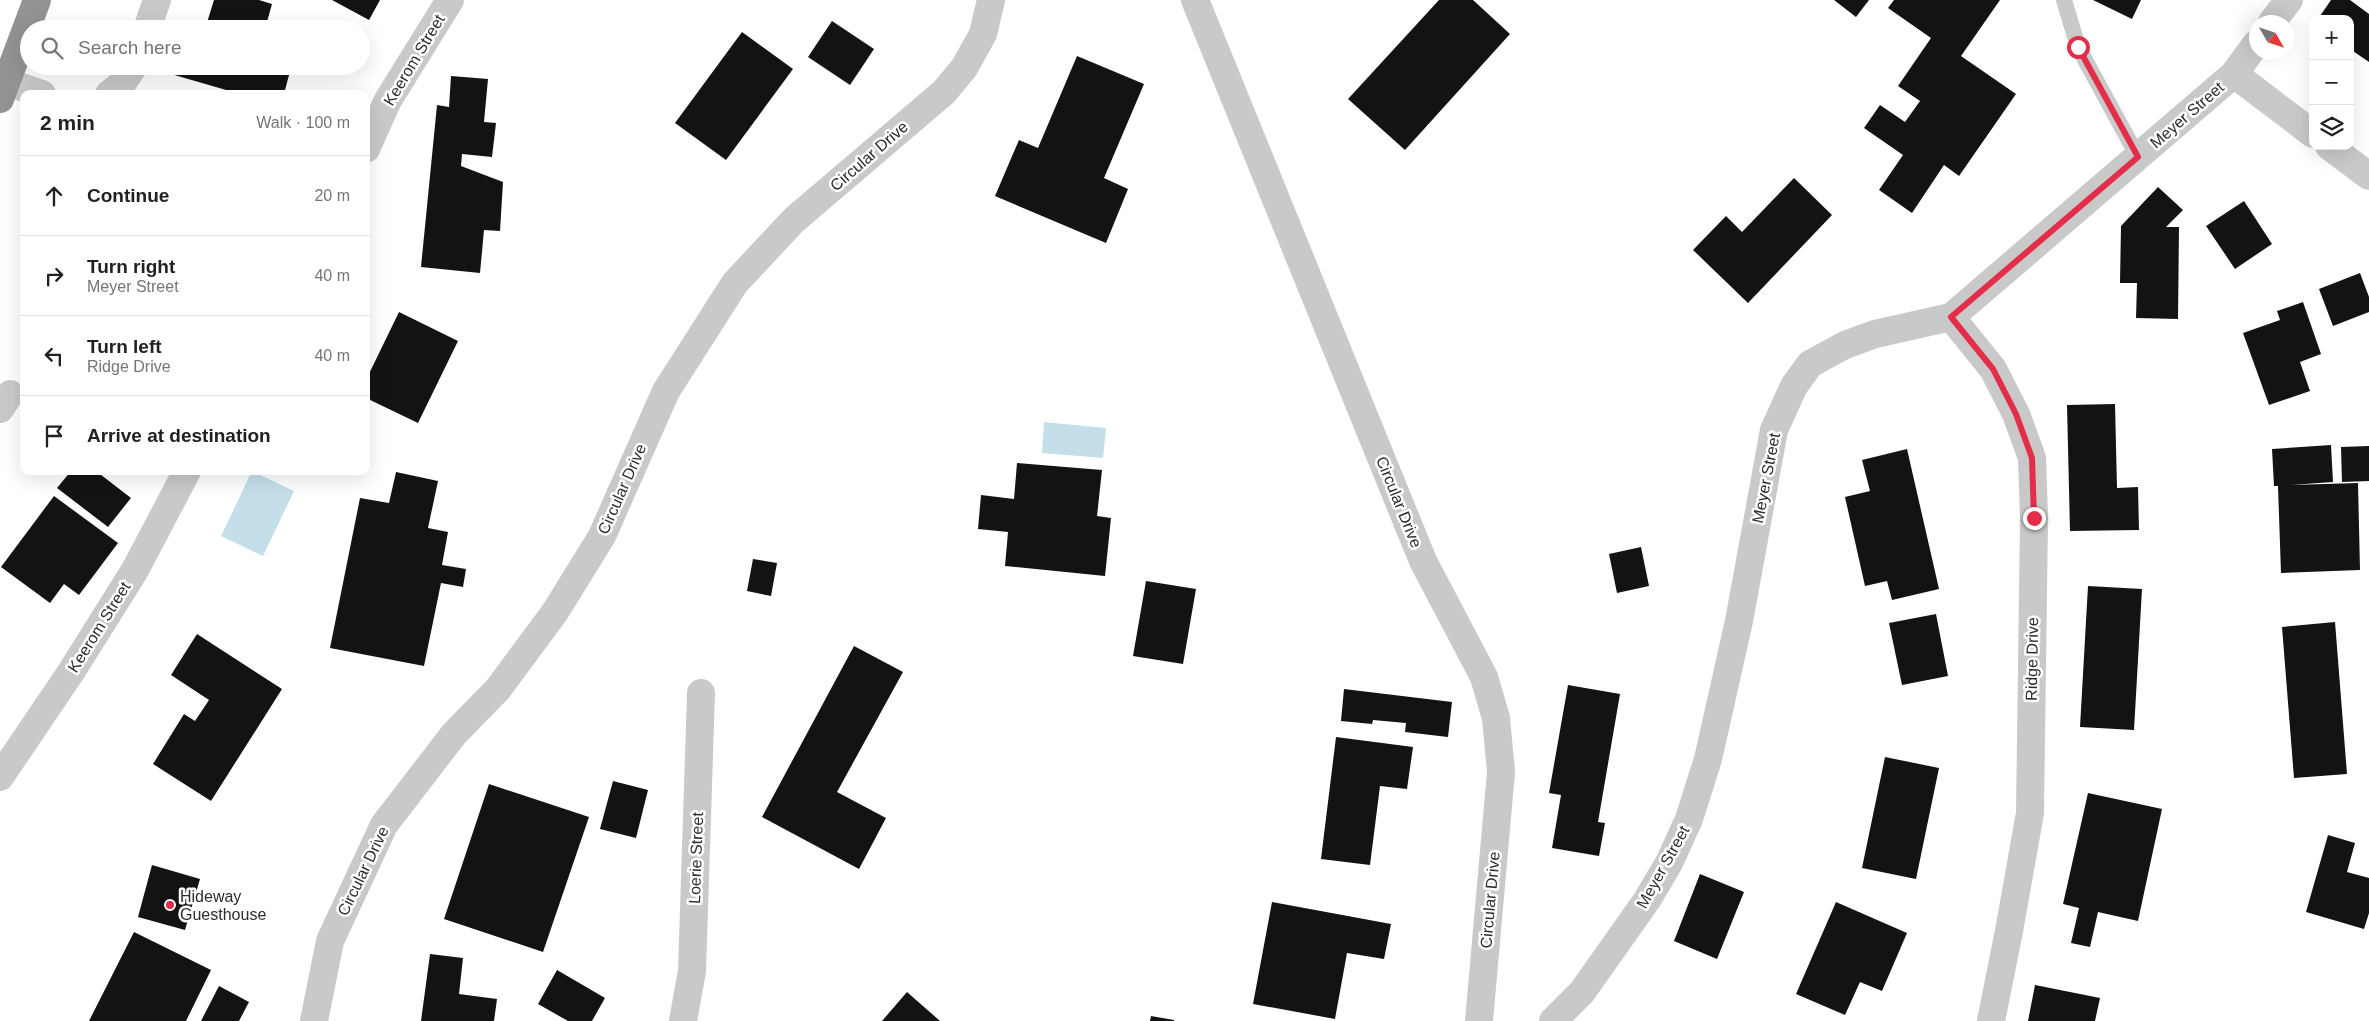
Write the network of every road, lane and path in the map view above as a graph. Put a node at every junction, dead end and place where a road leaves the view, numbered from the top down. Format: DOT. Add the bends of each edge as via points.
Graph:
graph roads {
  1 [pos="37,0"];
  2 [pos="157,0"];
  3 [pos="450,0"];
  4 [pos="991,0"];
  5 [pos="1195,0"];
  6 [pos="2064,0"];
  7 [pos="2289,0"];
  8 [pos="2277,15"];
  9 [pos="30,20"];
  10 [pos="150,20"];
  11 [pos="20,47"];
  12 [pos="2249,54"];
  13 [pos="2234,74"];
  14 [pos="128,75"];
  15 [pos="114,90"];
  16 [pos="4,91"];
  17 [pos="20,92"];
  18 [pos="2309,131"];
  19 [pos="370,139"];
  20 [pos="2334,150"];
  21 [pos="2138,157"];
  22 [pos="2369,176"];
  23 [pos="1951,317"];
  24 [pos="185,475"];
  25 [pos="701,693"];
  26 [pos="0,777"];
  27 [pos="314,1021"];
  28 [pos="683,1021"];
  29 [pos="1479,1021"];
  30 [pos="1553,1021"];
  31 [pos="1991,1021"];
  1 -- 9 [label="highway"];
  2 -- 10 [label="street"];
  3 -- 19 [label="street, Keerom Street" via="388,100"];
  4 -- 27 [label="street, Circular Drive" via="982,34 964,68 944,92 794,220 735,283 666,391 602,536 555,612 498,689 454,734 384,825 330,941"];
  5 -- 29 [label="street, Circular Drive" via="1424,561 1484,677 1496,718 1500,772"];
  6 -- 21 [label="lane" via="2078,47"];
  7 -- 8 [label="street"];
  11 -- 16 [label="highway"];
  12 -- 13 [label="street, Meyer Street"];
  13 -- 18 [label="street"];
  13 -- 21 [label="street, Meyer Street"];
  14 -- 15 [label="street"];
  16 -- 17 [label="street"];
  20 -- 22 [label="street"];
  21 -- 23 [label="street, Meyer Street"];
  23 -- 30 [label="street, Meyer Street" via="1875,334 1845,345 1810,364 1794,386 1774,430 1737,630 1708,759 1690,819 1647,900 1582,992"];
  23 -- 31 [label="street, Ridge Drive" via="1993,369 2016,414 2032,458 2030,813"];
  24 -- 26 [label="street, Keerom Street" via="135,570"];
  25 -- 28 [label="street, Loerie Street" via="692,971"];
}
